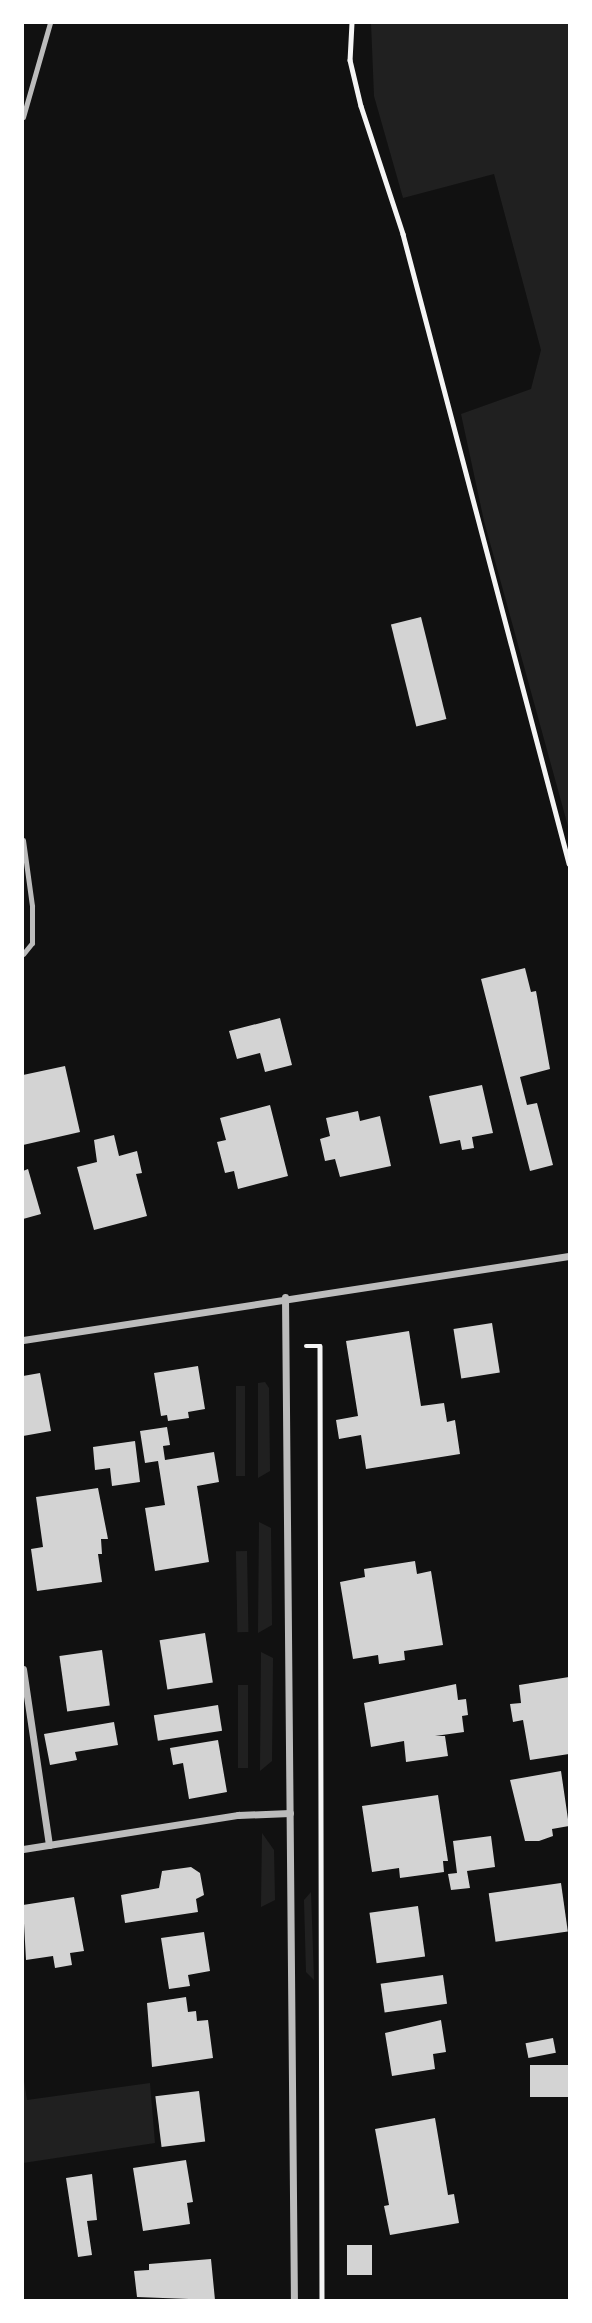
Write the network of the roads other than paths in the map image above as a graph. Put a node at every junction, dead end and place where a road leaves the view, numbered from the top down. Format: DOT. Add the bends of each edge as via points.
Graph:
graph roads {
  1 [pos="50,23"];
  2 [pos="23,117"];
  3 [pos="23,841"];
  4 [pos="23,954"];
  5 [pos="569,1256"];
  6 [pos="285,1297"];
  7 [pos="23,1339"];
  8 [pos="23,1670"];
  9 [pos="290,1813"];
  10 [pos="49,1845"];
  11 [pos="23,1849"];
  12 [pos="294,2300"];
  1 -- 2 [label="lane"];
  3 -- 4 [label="lane" via="32,906 32,943"];
  5 -- 6 [label="street"];
  6 -- 7 [label="street"];
  6 -- 9 [label="street"];
  8 -- 10 [label="street"];
  9 -- 10 [label="street" via="238,1815"];
  9 -- 12 [label="street"];
  10 -- 11 [label="street"];
}
